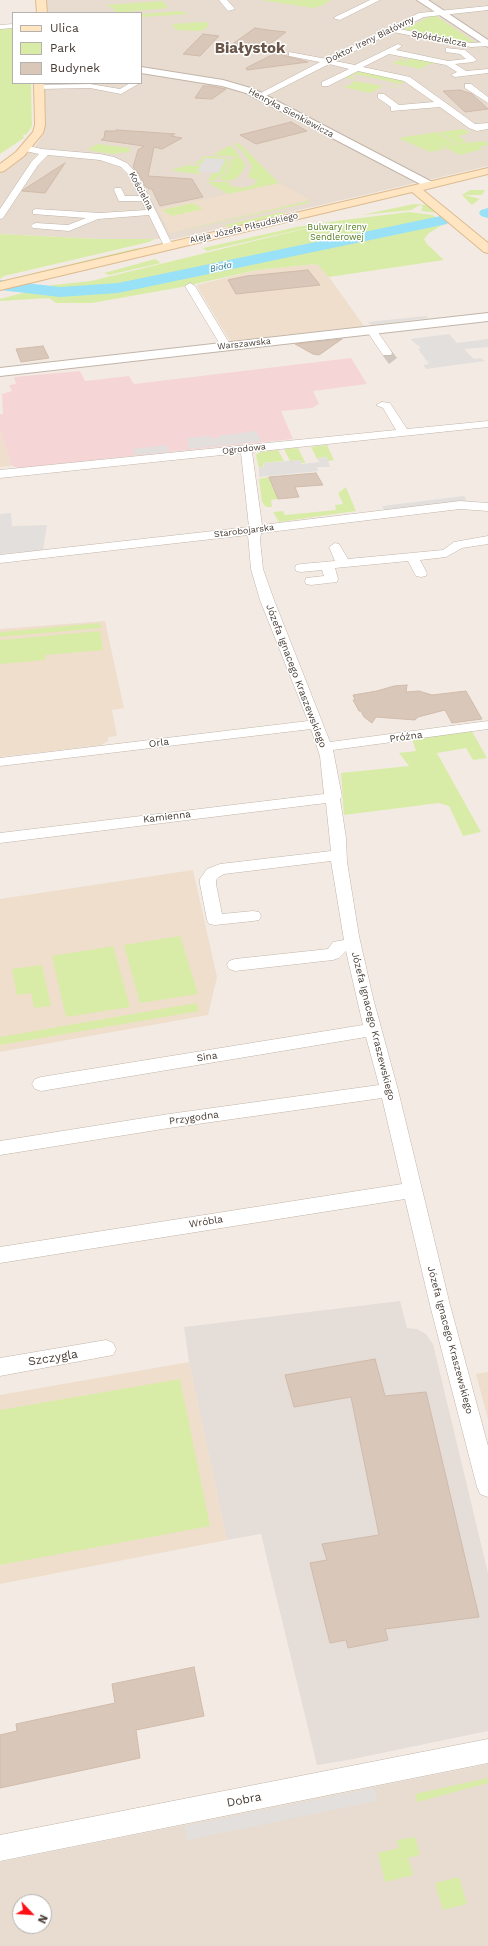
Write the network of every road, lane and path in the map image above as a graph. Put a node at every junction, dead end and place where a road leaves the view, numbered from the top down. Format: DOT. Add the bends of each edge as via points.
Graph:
graph roads {
  1 [pos="32,0"];
  2 [pos="41,0"];
  3 [pos="224,0"];
  4 [pos="376,0"];
  5 [pos="422,0"];
  6 [pos="488,8"];
  7 [pos="231,9"];
  8 [pos="32,12"];
  9 [pos="42,12"];
  10 [pos="441,13"];
  11 [pos="337,18"];
  12 [pos="12,26"];
  13 [pos="0,27"];
  14 [pos="391,30"];
  15 [pos="420,36"];
  16 [pos="488,44"];
  17 [pos="449,50"];
  18 [pos="388,51"];
  19 [pos="292,54"];
  20 [pos="326,62"];
  21 [pos="448,63"];
  22 [pos="356,68"];
  23 [pos="142,70"];
  24 [pos="153,72"];
  25 [pos="488,72"];
  26 [pos="465,74"];
  27 [pos="455,76"];
  28 [pos="142,79"];
  29 [pos="134,84"];
  30 [pos="325,84"];
  31 [pos="39,85"];
  32 [pos="468,86"];
  33 [pos="259,96"];
  34 [pos="381,96"];
  35 [pos="488,101"];
  36 [pos="442,104"];
  37 [pos="488,126"];
  38 [pos="24,148"];
  39 [pos="46,152"];
  40 [pos="0,160"];
  41 [pos="0,168"];
  42 [pos="488,171"];
  43 [pos="488,180"];
  44 [pos="118,190"];
  45 [pos="430,191"];
  46 [pos="146,198"];
  47 [pos="84,204"];
  48 [pos="36,212"];
  49 [pos="152,212"];
  50 [pos="0,216"];
  51 [pos="88,216"];
  52 [pos="100,216"];
  53 [pos="36,226"];
  54 [pos="168,246"];
  55 [pos="488,249"];
  56 [pos="190,286"];
  57 [pos="1,290"];
  58 [pos="488,316"];
  59 [pos="371,330"];
  60 [pos="226,346"];
  61 [pos="387,354"];
  62 [pos="0,372"];
  63 [pos="382,405"];
  64 [pos="488,424"];
  65 [pos="404,433"];
  66 [pos="246,449"];
  67 [pos="0,474"];
  68 [pos="488,507"];
  69 [pos="256,529"];
  70 [pos="488,540"];
  71 [pos="334,547"];
  72 [pos="412,557"];
  73 [pos="0,560"];
  74 [pos="343,563"];
  75 [pos="327,565"];
  76 [pos="301,568"];
  77 [pos="420,573"];
  78 [pos="311,581"];
  79 [pos="317,724"];
  80 [pos="488,725"];
  81 [pos="324,747"];
  82 [pos="0,762"];
  83 [pos="334,797"];
  84 [pos="0,838"];
  85 [pos="339,855"];
  86 [pos="253,916"];
  87 [pos="353,945"];
  88 [pos="235,965"];
  89 [pos="372,1030"];
  90 [pos="41,1084"];
  91 [pos="389,1090"];
  92 [pos="0,1148"];
  93 [pos="413,1190"];
  94 [pos="0,1255"];
  95 [pos="106,1349"];
  96 [pos="0,1366"];
  97 [pos="488,1486"];
  98 [pos="488,1751"];
  99 [pos="0,1848"];
  1 -- 8 [label="main road"];
  2 -- 9 [label="main road"];
  3 -- 7 [label="street"];
  4 -- 11 [label="street"];
  5 -- 10 [label="street"];
  6 -- 10 [label="street, Doktor Ireny Białówny"];
  10 -- 14 [label="street, Doktor Ireny Białówny" via="422,15"];
  10 -- 16 [label="street"];
  12 -- 13 [label="street"];
  14 -- 15 [label="street, Spółdzielcza"];
  14 -- 20 [label="street, Doktor Ireny Białówny"];
  15 -- 16 [label="street, Spółdzielcza" via="471,45"];
  15 -- 18 [label="street"];
  17 -- 21 [label="street" via="462,52 473,60"];
  18 -- 21 [label="street"];
  18 -- 22 [label="street"];
  19 -- 20 [label="street"];
  20 -- 22 [label="street"];
  20 -- 33 [label="street, Doktor Ireny Białówny"];
  21 -- 26 [label="street"];
  22 -- 30 [label="street"];
  22 -- 36 [label="street" via="407,79"];
  23 -- 24 [label="street, Henryka Sienkiewicza"];
  24 -- 28 [label="street"];
  24 -- 33 [label="street, Henryka Sienkiewicza" via="223,83"];
  25 -- 26 [label="street"];
  26 -- 27 [label="street"];
  29 -- 31 [label="street" via="121,92 90,86"];
  31 -- 38 [label="main road" via="40,126 36,136"];
  32 -- 35 [label="street"];
  33 -- 45 [label="street, Henryka Sienkiewicza" via="388,165"];
  34 -- 36 [label="street" via="396,108"];
  36 -- 37 [label="street" via="469,124 478,128"];
  38 -- 39 [label="street, Kościelna"];
  38 -- 40 [label="main road"];
  38 -- 41 [label="main road" via="20,154"];
  39 -- 46 [label="street, Kościelna" via="100,157 121,163 134,174"];
  39 -- 50 [label="street"];
  42 -- 45 [label="main road, Aleja Józefa Piłsudskiego"];
  43 -- 45 [label="main road, Aleja Józefa Piłsudskiego"];
  44 -- 46 [label="street" via="122,199"];
  45 -- 54 [label="main road, Aleja Józefa Piłsudskiego"];
  45 -- 55 [label="main road, Henryka Sienkiewicza" via="452,219"];
  45 -- 57 [label="main road, Aleja Józefa Piłsudskiego" via="36,284"];
  46 -- 49 [label="street, Kościelna"];
  47 -- 51 [label="street"];
  48 -- 51 [label="street"];
  49 -- 52 [label="street"];
  49 -- 54 [label="street, Kościelna"];
  51 -- 52 [label="street"];
  52 -- 53 [label="street" via="69,228"];
  54 -- 57 [label="main road, Aleja Józefa Piłsudskiego" via="19,281"];
  56 -- 60 [label="street"];
  58 -- 59 [label="street, Warszawska"];
  59 -- 60 [label="street, Warszawska"];
  59 -- 61 [label="street"];
  60 -- 62 [label="street, Warszawska"];
  63 -- 65 [label="street" via="386,405"];
  64 -- 65 [label="street, Ogrodowa"];
  65 -- 66 [label="street, Ogrodowa"];
  66 -- 67 [label="street, Ogrodowa"];
  66 -- 69 [label="street, Józefa Ignacego Kraszewskiego"];
  68 -- 69 [label="street, Starobojarska" via="460,505"];
  69 -- 73 [label="street, Starobojarska"];
  69 -- 79 [label="street, Józefa Ignacego Kraszewskiego" via="254,540 262,586"];
  70 -- 72 [label="street" via="458,545 446,553"];
  71 -- 74 [label="street"];
  72 -- 74 [label="street"];
  72 -- 77 [label="street"];
  74 -- 75 [label="street"];
  75 -- 76 [label="street"];
  75 -- 78 [label="street" via="332,580"];
  79 -- 81 [label="street, Józefa Ignacego Kraszewskiego"];
  79 -- 82 [label="street, Orla"];
  80 -- 81 [label="street, Próżna"];
  81 -- 83 [label="street, Józefa Ignacego Kraszewskiego"];
  83 -- 84 [label="street, Kamienna"];
  83 -- 85 [label="street, Józefa Ignacego Kraszewskiego"];
  85 -- 86 [label="street" via="220,869 213,873 208,879 208,884 215,920"];
  85 -- 87 [label="street, Józefa Ignacego Kraszewskiego"];
  87 -- 88 [label="street" via="339,946 333,954"];
  87 -- 89 [label="street, Józefa Ignacego Kraszewskiego"];
  89 -- 90 [label="street, Sina"];
  89 -- 91 [label="street, Józefa Ignacego Kraszewskiego"];
  91 -- 92 [label="street, Przygodna"];
  91 -- 93 [label="street, Józefa Ignacego Kraszewskiego"];
  93 -- 94 [label="street, Wróbla"];
  93 -- 97 [label="street, Józefa Ignacego Kraszewskiego" via="440,1305"];
  95 -- 96 [label="street, Szczygla"];
  98 -- 99 [label="street, Dobra"];
}
